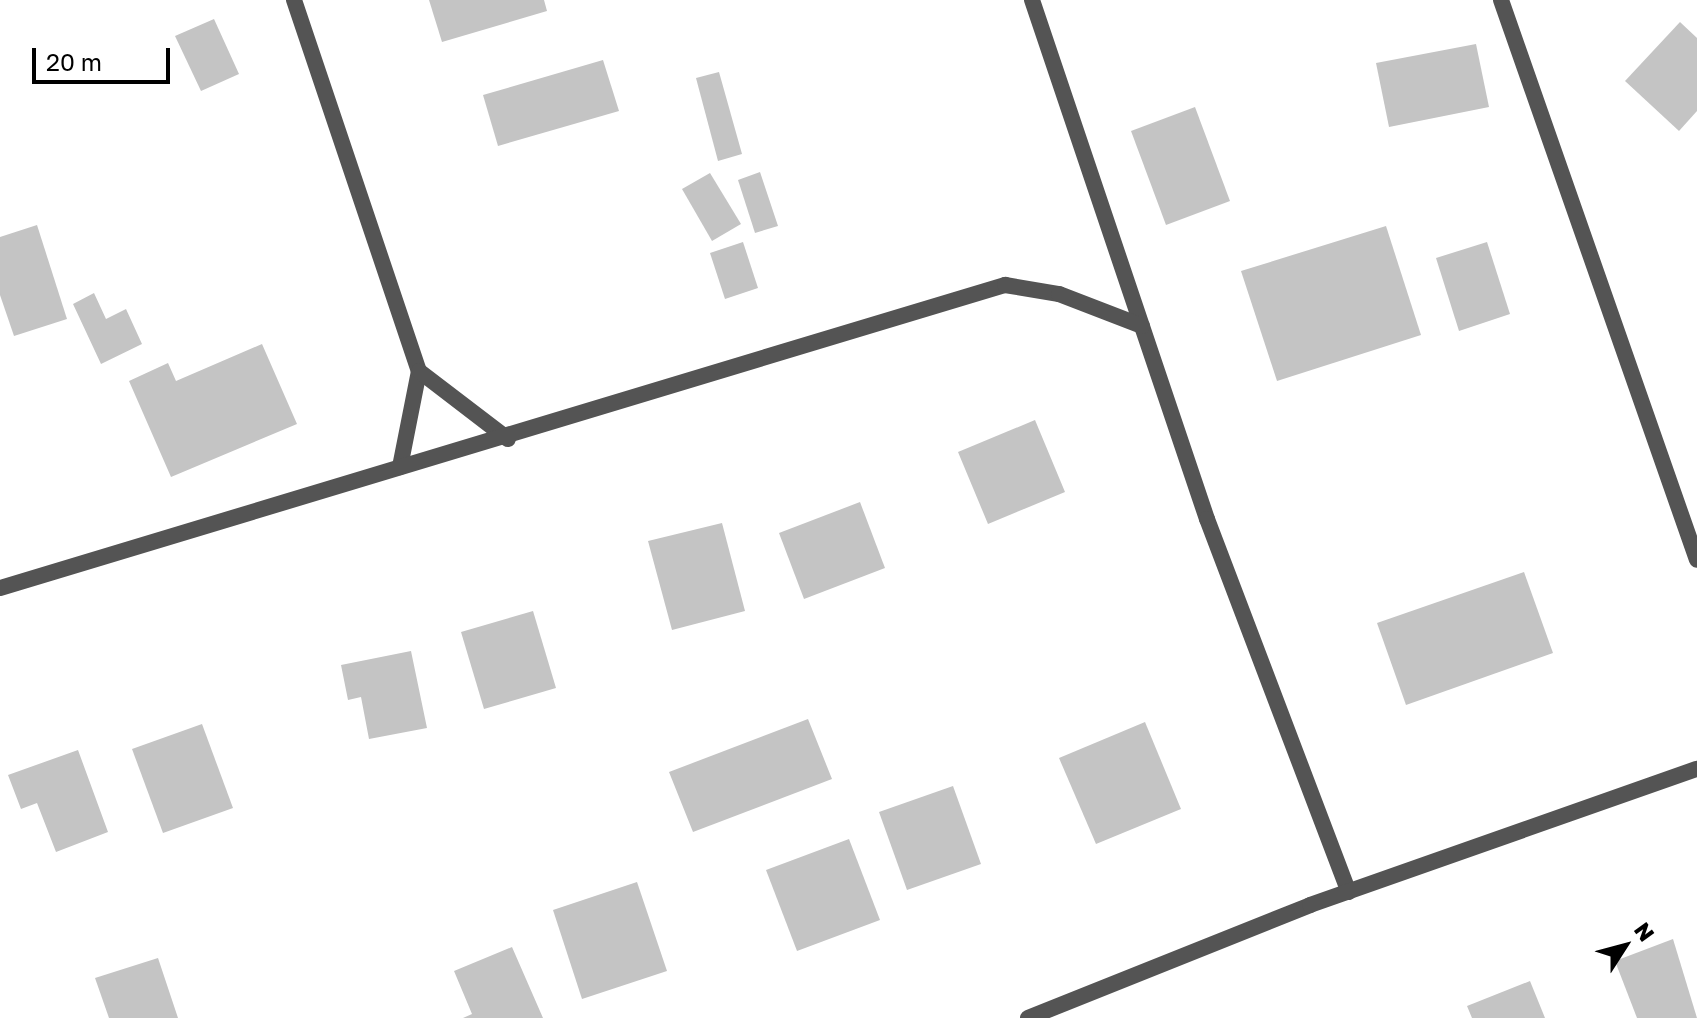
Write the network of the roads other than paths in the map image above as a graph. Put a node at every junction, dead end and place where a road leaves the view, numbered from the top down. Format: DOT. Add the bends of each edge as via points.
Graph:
graph roads {
  1 [pos="294,0"];
  2 [pos="1032,0"];
  3 [pos="1501,0"];
  4 [pos="1142,326"];
  5 [pos="419,371"];
  6 [pos="508,439"];
  7 [pos="400,467"];
  8 [pos="1697,560"];
  9 [pos="0,588"];
  10 [pos="1697,769"];
  11 [pos="1349,892"];
  12 [pos="1028,1018"];
  1 -- 5 [label="street"];
  2 -- 4 [label="street"];
  3 -- 8 [label="street"];
  4 -- 6 [label="street" via="1059,294 1005,285"];
  4 -- 11 [label="street"];
  5 -- 6 [label="street"];
  5 -- 7 [label="street"];
  6 -- 7 [label="street"];
  7 -- 9 [label="street"];
  10 -- 11 [label="street"];
  11 -- 12 [label="street"];
}
